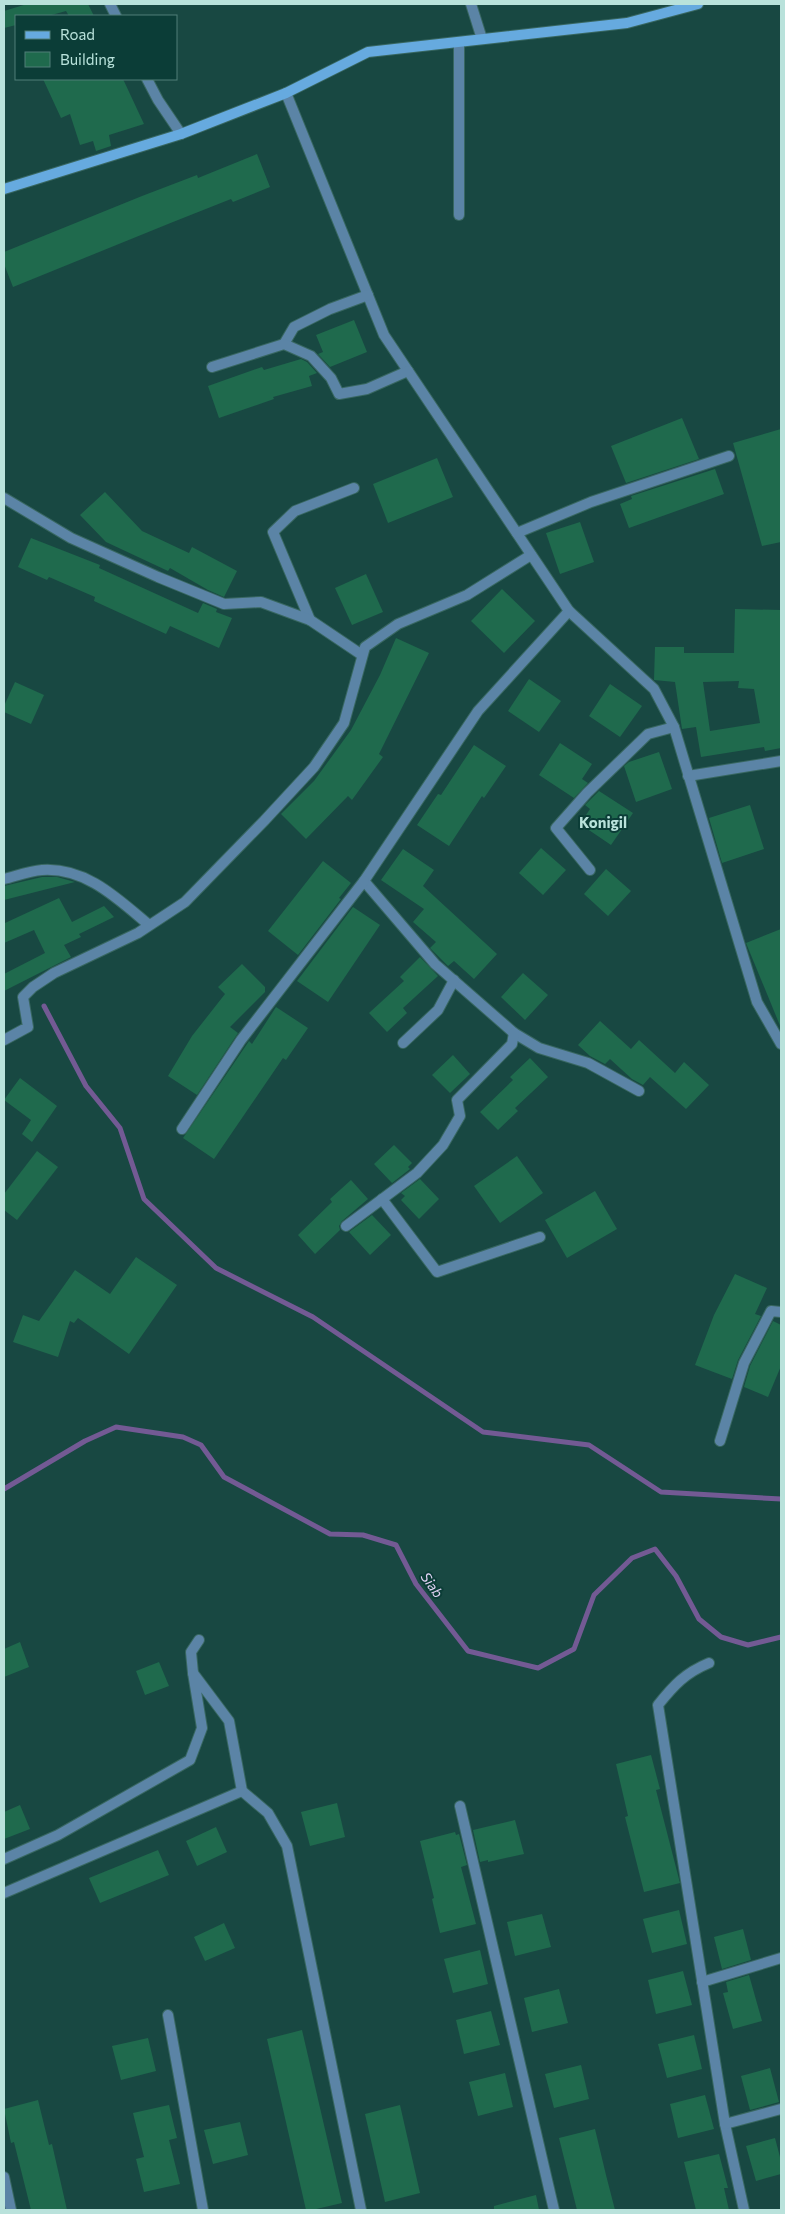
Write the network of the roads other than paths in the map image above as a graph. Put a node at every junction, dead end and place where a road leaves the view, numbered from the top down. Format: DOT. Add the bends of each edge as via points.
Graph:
graph roads {
  1 [pos="471,4"];
  2 [pos="698,4"];
  3 [pos="482,39"];
  4 [pos="459,42"];
  5 [pos="148,80"];
  6 [pos="286,93"];
  7 [pos="181,134"];
  8 [pos="4,189"];
  9 [pos="459,215"];
  10 [pos="368,295"];
  11 [pos="284,344"];
  12 [pos="212,367"];
  13 [pos="408,371"];
  14 [pos="729,456"];
  15 [pos="354,488"];
  16 [pos="4,498"];
  17 [pos="517,533"];
  18 [pos="531,555"];
  19 [pos="569,611"];
  20 [pos="310,620"];
  21 [pos="362,655"];
  22 [pos="674,728"];
  23 [pos="781,761"];
  24 [pos="688,776"];
  25 [pos="590,870"];
  26 [pos="4,879"];
  27 [pos="364,880"];
  28 [pos="149,925"];
  29 [pos="454,980"];
  30 [pos="514,1033"];
  31 [pos="4,1040"];
  32 [pos="403,1044"];
  33 [pos="781,1044"];
  34 [pos="639,1091"];
  35 [pos="182,1129"];
  36 [pos="382,1199"];
  37 [pos="346,1226"];
  38 [pos="540,1237"];
  39 [pos="781,1312"];
  40 [pos="720,1441"];
  41 [pos="199,1640"];
  42 [pos="709,1663"];
  43 [pos="193,1673"];
  44 [pos="242,1791"];
  45 [pos="460,1806"];
  46 [pos="4,1859"];
  47 [pos="4,1893"];
  48 [pos="781,1958"];
  49 [pos="702,1982"];
  50 [pos="168,2015"];
  51 [pos="781,2110"];
  52 [pos="725,2124"];
  53 [pos="4,2177"];
  54 [pos="11,2210"];
  55 [pos="203,2210"];
  56 [pos="361,2210"];
  57 [pos="554,2210"];
  58 [pos="744,2210"];
  1 -- 3 [label="street"];
  2 -- 3 [label="main road" via="627,23"];
  3 -- 4 [label="main road"];
  4 -- 6 [label="main road" via="368,52"];
  4 -- 9 [label="street"];
  5 -- 7 [label="street"];
  6 -- 7 [label="main road"];
  6 -- 10 [label="street"];
  7 -- 8 [label="main road"];
  10 -- 11 [label="street" via="294,327"];
  10 -- 13 [label="street" via="384,335"];
  11 -- 12 [label="street"];
  11 -- 13 [label="street" via="311,356 331,378 340,394 367,389"];
  13 -- 17 [label="street"];
  14 -- 17 [label="street" via="591,502"];
  15 -- 20 [label="street" via="295,511 273,532"];
  16 -- 20 [label="street" via="72,538 158,578 224,604 261,602"];
  17 -- 18 [label="street"];
  18 -- 19 [label="street"];
  18 -- 21 [label="street" via="467,595 398,624 365,647"];
  19 -- 22 [label="street" via="654,689"];
  19 -- 27 [label="street" via="478,711"];
  20 -- 21 [label="street"];
  21 -- 28 [label="street" via="344,723 314,767 185,902"];
  22 -- 24 [label="street"];
  22 -- 25 [label="street" via="648,734 556,828"];
  23 -- 24 [label="street"];
  24 -- 33 [label="street" via="757,1002"];
  26 -- 28 [label="street" via="41,870 64,871 109,890"];
  27 -- 29 [label="street" via="435,964"];
  27 -- 35 [label="street" via="241,1040"];
  28 -- 31 [label="street" via="33,987 23,997 28,1027"];
  29 -- 30 [label="street"];
  29 -- 32 [label="street" via="438,1010"];
  30 -- 34 [label="street" via="539,1048 588,1063"];
  30 -- 36 [label="street" via="512,1044 458,1100 460,1116 443,1145 417,1172"];
  36 -- 37 [label="street"];
  36 -- 38 [label="street" via="437,1272"];
  39 -- 40 [label="street" via="771,1311 744,1363"];
  41 -- 43 [label="street" via="191,1652"];
  42 -- 49 [label="street" via="676,1682 658,1705"];
  43 -- 44 [label="street" via="229,1721"];
  43 -- 46 [label="street" via="202,1728 190,1760 58,1835"];
  44 -- 47 [label="street"];
  44 -- 56 [label="street" via="268,1813 287,1846"];
  45 -- 57 [label="street"];
  48 -- 49 [label="street"];
  49 -- 52 [label="street"];
  50 -- 55 [label="street"];
  51 -- 52 [label="street"];
  52 -- 58 [label="street"];
  53 -- 54 [label="street"];
}
